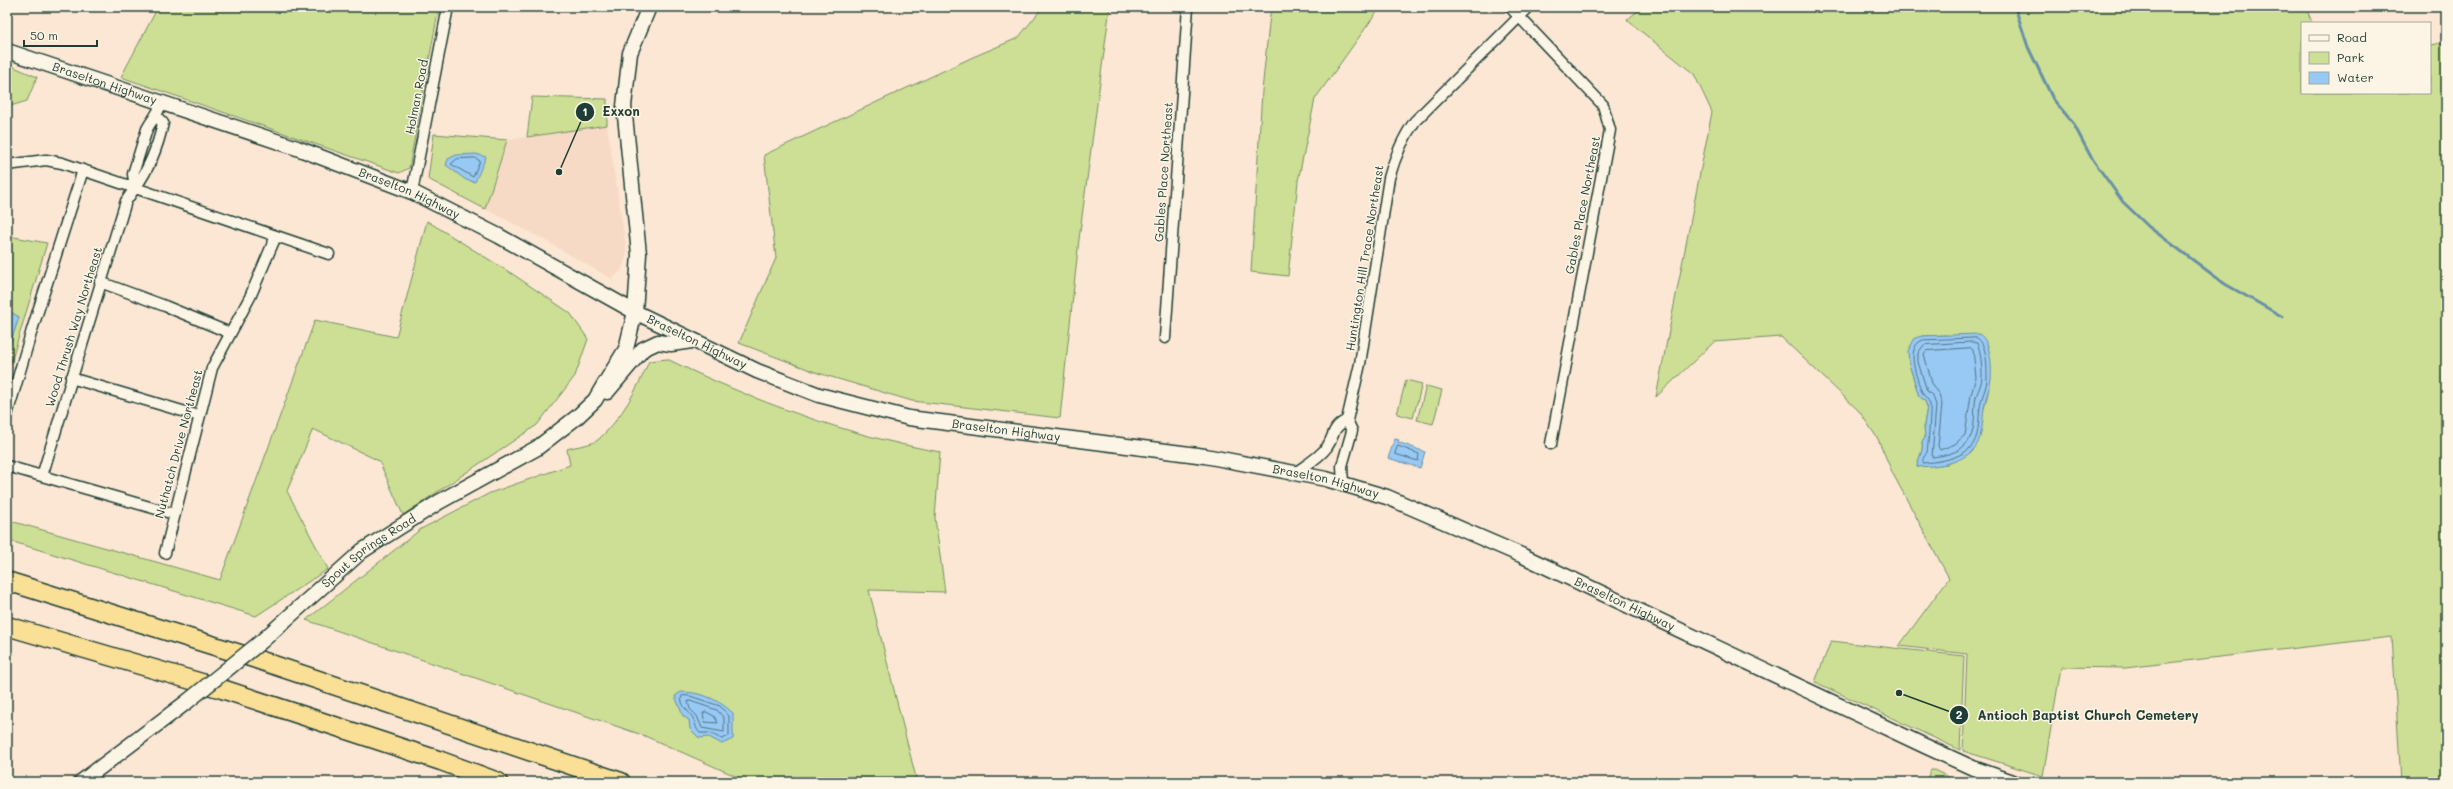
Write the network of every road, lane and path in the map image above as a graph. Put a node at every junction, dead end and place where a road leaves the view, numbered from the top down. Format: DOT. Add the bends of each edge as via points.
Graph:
graph roads {
  1 [pos="448,7"];
  2 [pos="649,7"];
  3 [pos="1188,7"];
  4 [pos="1510,7"];
  5 [pos="1529,7"];
  6 [pos="1519,16"];
  7 [pos="7,51"];
  8 [pos="159,110"];
  9 [pos="7,165"];
  10 [pos="83,170"];
  11 [pos="135,188"];
  12 [pos="412,192"];
  13 [pos="276,236"];
  14 [pos="329,254"];
  15 [pos="100,282"];
  16 [pos="635,312"];
  17 [pos="230,333"];
  18 [pos="1166,338"];
  19 [pos="692,341"];
  20 [pos="71,378"];
  21 [pos="595,400"];
  22 [pos="7,415"];
  23 [pos="199,416"];
  24 [pos="1347,420"];
  25 [pos="1550,444"];
  26 [pos="7,466"];
  27 [pos="1295,473"];
  28 [pos="42,476"];
  29 [pos="1343,484"];
  30 [pos="174,514"];
  31 [pos="165,553"];
  32 [pos="7,581"];
  33 [pos="7,626"];
  34 [pos="81,782"];
  35 [pos="498,782"];
  36 [pos="621,782"];
  37 [pos="2014,782"];
  1 -- 12 [label="street, Holman Road"];
  2 -- 16 [label="main road, Spout Springs Road" via="630,53 624,106 639,254"];
  3 -- 18 [label="street, Gables Place Northeast"];
  4 -- 6 [label="street, Gables Place Northeast"];
  5 -- 6 [label="street, Huntington Hill Trace Northeast"];
  6 -- 24 [label="street, Huntington Hill Trace Northeast" via="1451,82 1404,136 1389,178 1360,364"];
  6 -- 25 [label="street, Gables Place Northeast" via="1603,105 1610,130"];
  7 -- 8 [label="main road, Braselton Highway"];
  8 -- 11 [label="street" via="147,129 133,174"];
  8 -- 11 [label="street, Wood Thrush Way Northeast" via="162,123 160,134 149,165"];
  8 -- 12 [label="main road, Braselton Highway" via="297,148"];
  9 -- 10 [label="street" via="46,160"];
  10 -- 11 [label="street"];
  10 -- 22 [label="street"];
  11 -- 13 [label="street"];
  11 -- 15 [label="street, Wood Thrush Way Northeast" via="126,201"];
  12 -- 16 [label="main road, Braselton Highway" via="499,236"];
  13 -- 14 [label="street"];
  13 -- 17 [label="street, Nuthatch Drive Northeast" via="250,298"];
  15 -- 17 [label="street"];
  15 -- 20 [label="street, Wood Thrush Way Northeast"];
  16 -- 19 [label="main road, Braselton Highway"];
  16 -- 21 [label="main road, Spout Springs Road" via="626,349"];
  17 -- 23 [label="street, Nuthatch Drive Northeast" via="212,368"];
  19 -- 21 [label="main road" via="671,344 658,342 643,349 610,390"];
  19 -- 27 [label="main road, Braselton Highway" via="819,395 909,418 1205,456"];
  20 -- 23 [label="street"];
  20 -- 28 [label="street, Wood Thrush Way Northeast"];
  21 -- 34 [label="main road, Spout Springs Road, bridge" via="538,448 440,502 362,551 262,641"];
  23 -- 30 [label="street, Nuthatch Drive Northeast"];
  24 -- 27 [label="street" via="1336,426 1328,446"];
  24 -- 29 [label="street, Huntington Hill Trace Northeast" via="1352,431 1342,466"];
  26 -- 28 [label="street"];
  27 -- 29 [label="main road, Braselton Highway"];
  28 -- 30 [label="street"];
  29 -- 37 [label="main road, Braselton Highway" via="1387,497 1464,529 1925,746 1973,768"];
  30 -- 31 [label="street, Nuthatch Drive Northeast"];
  32 -- 36 [label="highway" via="253,658"];
  33 -- 35 [label="highway" via="222,689"];
}
